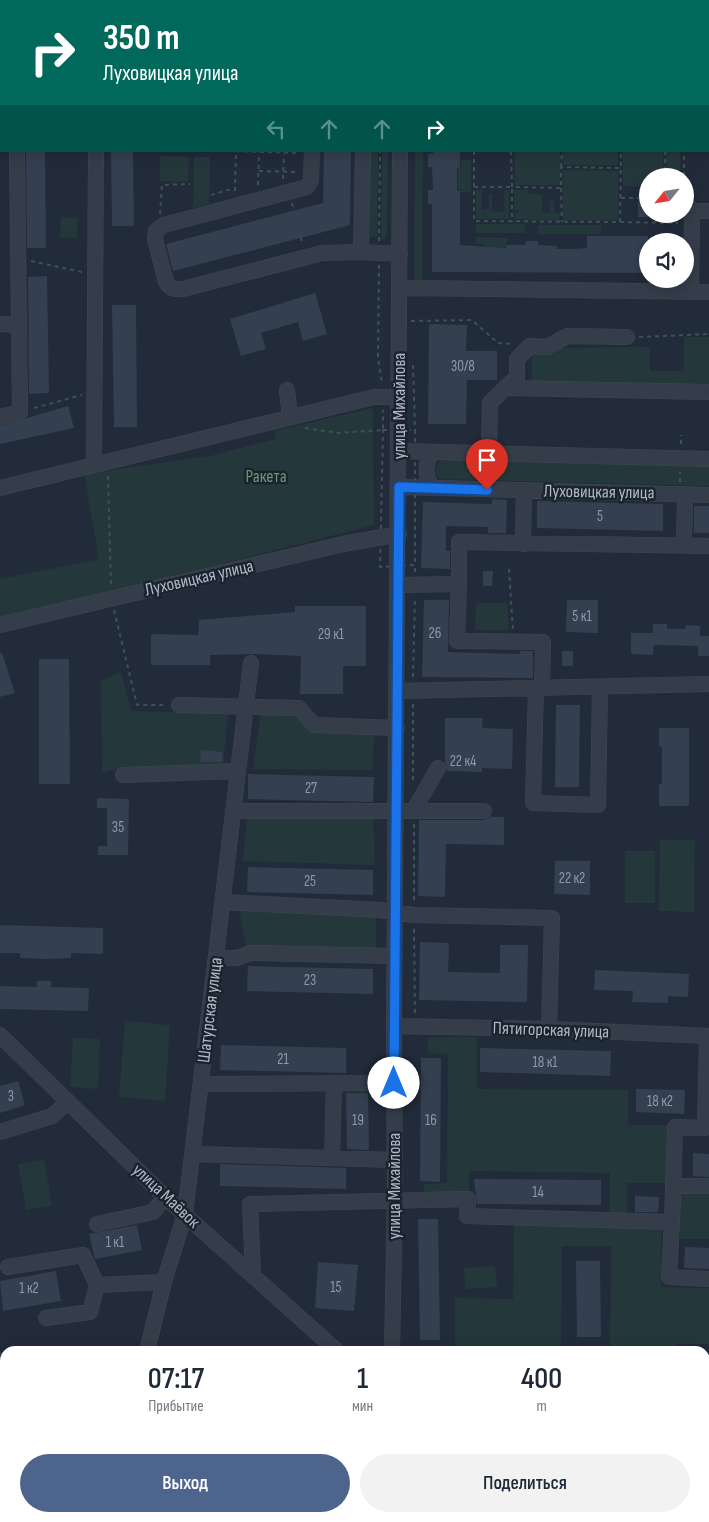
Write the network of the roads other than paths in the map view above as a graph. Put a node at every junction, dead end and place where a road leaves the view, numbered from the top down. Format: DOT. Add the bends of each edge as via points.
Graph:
graph roads {
  1 [pos="17,152"];
  2 [pos="96,152"];
  3 [pos="312,152"];
  4 [pos="363,152"];
  5 [pos="400,152"];
  6 [pos="694,210"];
  7 [pos="709,211"];
  8 [pos="688,223"];
  9 [pos="361,252"];
  10 [pos="400,254"];
  11 [pos="400,290"];
  12 [pos="691,292"];
  13 [pos="709,292"];
  14 [pos="0,324"];
  15 [pos="19,325"];
  16 [pos="627,337"];
  17 [pos="505,388"];
  18 [pos="287,390"];
  19 [pos="709,392"];
  20 [pos="400,397"];
  21 [pos="0,417"];
  22 [pos="296,422"];
  23 [pos="399,450"];
  24 [pos="433,452"];
  25 [pos="489,453"];
  26 [pos="709,459"];
  27 [pos="101,462"];
  28 [pos="399,487"];
  29 [pos="0,488"];
  30 [pos="432,488"];
  31 [pos="524,491"];
  32 [pos="685,494"];
  33 [pos="709,495"];
  34 [pos="399,534"];
  35 [pos="523,544"];
  36 [pos="684,546"];
  37 [pos="709,546"];
  38 [pos="458,584"];
  39 [pos="398,585"];
  40 [pos="0,625"];
  41 [pos="251,663"];
  42 [pos="709,684"];
  43 [pos="600,687"];
  44 [pos="539,688"];
  45 [pos="398,691"];
  46 [pos="179,705"];
  47 [pos="246,705"];
  48 [pos="397,728"];
  49 [pos="438,768"];
  50 [pos="238,771"];
  51 [pos="123,775"];
  52 [pos="414,810"];
  53 [pos="234,811"];
  54 [pos="396,811"];
  55 [pos="484,811"];
  56 [pos="223,902"];
  57 [pos="396,914"];
  58 [pos="395,956"];
  59 [pos="216,958"];
  60 [pos="394,1026"];
  61 [pos="549,1029"];
  62 [pos="0,1035"];
  63 [pos="708,1036"];
  64 [pos="334,1083"];
  65 [pos="394,1083"];
  66 [pos="202,1084"];
  67 [pos="707,1098"];
  68 [pos="68,1102"];
  69 [pos="0,1132"];
  70 [pos="194,1154"];
  71 [pos="332,1158"];
  72 [pos="394,1160"];
  73 [pos="673,1186"];
  74 [pos="709,1186"];
  75 [pos="165,1197"];
  76 [pos="395,1199"];
  77 [pos="185,1214"];
  78 [pos="672,1222"];
  79 [pos="97,1224"];
  80 [pos="8,1267"];
  81 [pos="253,1275"];
  82 [pos="709,1279"];
  83 [pos="164,1282"];
  84 [pos="97,1286"];
  85 [pos="46,1318"];
  86 [pos="148,1346"];
  87 [pos="331,1346"];
  88 [pos="392,1346"];
  1 -- 15 [label="street"];
  2 -- 27 [label="street" via="95,391"];
  3 -- 9 [label="street" via="311,180 307,187 160,227 155,234 166,282 176,290 322,252"];
  4 -- 9 [label="street"];
  5 -- 10 [label="street, улица Михайлова"];
  6 -- 7 [label="street"];
  8 -- 12 [label="street"];
  9 -- 10 [label="street"];
  10 -- 11 [label="street, улица Михайлова"];
  11 -- 12 [label="street"];
  11 -- 20 [label="street, улица Михайлова"];
  12 -- 13 [label="street"];
  14 -- 15 [label="street"];
  15 -- 21 [label="street" via="20,412"];
  16 -- 17 [label="street" via="566,336 547,347 530,346 517,359 517,376"];
  17 -- 19 [label="street"];
  17 -- 25 [label="street" via="490,403"];
  18 -- 22 [label="street"];
  20 -- 22 [label="street" via="374,397"];
  20 -- 23 [label="street, улица Михайлова"];
  22 -- 27 [label="street"];
  23 -- 24 [label="street, Луховицкая улица"];
  23 -- 28 [label="street, улица Михайлова"];
  24 -- 25 [label="street, Луховицкая улица"];
  24 -- 30 [label="street" via="427,460 427,479"];
  25 -- 26 [label="street, Луховицкая улица"];
  27 -- 29 [label="street"];
  28 -- 30 [label="street, Луховицкая улица"];
  28 -- 34 [label="street, улица Михайлова"];
  30 -- 31 [label="street, Луховицкая улица"];
  31 -- 32 [label="street, Луховицкая улица"];
  31 -- 35 [label="street"];
  32 -- 33 [label="street, Луховицкая улица"];
  32 -- 36 [label="street"];
  34 -- 39 [label="street, улица Михайлова"];
  34 -- 40 [label="street, Луховицкая улица"];
  35 -- 36 [label="street"];
  35 -- 38 [label="street" via="459,542"];
  36 -- 37 [label="street"];
  38 -- 39 [label="street"];
  38 -- 44 [label="street" via="457,641 543,642"];
  39 -- 45 [label="street, улица Михайлова"];
  41 -- 47 [label="street, Шатурская улица"];
  42 -- 43 [label="street"];
  43 -- 44 [label="street"];
  43 -- 44 [label="street" via="598,805 534,804"];
  44 -- 45 [label="street"];
  45 -- 48 [label="street, улица Михайлова"];
  46 -- 47 [label="street"];
  47 -- 48 [label="street" via="299,708 314,725"];
  47 -- 50 [label="street, Шатурская улица"];
  48 -- 54 [label="street, улица Михайлова"];
  49 -- 52 [label="street"];
  50 -- 51 [label="street"];
  50 -- 53 [label="street, Шатурская улица"];
  52 -- 54 [label="street"];
  52 -- 55 [label="street"];
  53 -- 54 [label="street"];
  53 -- 56 [label="street, Шатурская улица"];
  54 -- 57 [label="street, улица Михайлова"];
  56 -- 57 [label="street" via="380,910"];
  56 -- 59 [label="street, Шатурская улица"];
  57 -- 58 [label="street, улица Михайлова"];
  57 -- 61 [label="street" via="552,918"];
  58 -- 59 [label="street" via="251,953 237,958"];
  58 -- 60 [label="street, улица Михайлова"];
  59 -- 66 [label="street, Шатурская улица"];
  60 -- 61 [label="street, Пятигорская улица"];
  60 -- 65 [label="street, улица Михайлова"];
  61 -- 63 [label="street, Пятигорская улица"];
  62 -- 68 [label="street, улица Маёвок"];
  63 -- 67 [label="street"];
  64 -- 65 [label="street"];
  64 -- 66 [label="street"];
  64 -- 71 [label="street"];
  65 -- 72 [label="street, улица Михайлова"];
  66 -- 70 [label="street, Шатурская улица"];
  67 -- 73 [label="street" via="705,1128 675,1127"];
  68 -- 69 [label="street" via="52,1116"];
  68 -- 75 [label="street, улица Маёвок"];
  70 -- 71 [label="street"];
  70 -- 77 [label="street, Шатурская улица"];
  71 -- 72 [label="street"];
  72 -- 76 [label="street, улица Михайлова"];
  73 -- 74 [label="street"];
  73 -- 78 [label="street"];
  75 -- 77 [label="street, улица Маёвок"];
  75 -- 79 [label="street" via="153,1212"];
  76 -- 78 [label="street" via="468,1199 468,1216"];
  76 -- 81 [label="street" via="250,1204"];
  76 -- 88 [label="street, улица Михайлова"];
  77 -- 81 [label="street, улица Маёвок"];
  77 -- 83 [label="street, Шатурская улица"];
  78 -- 82 [label="street" via="669,1277"];
  80 -- 84 [label="street" via="83,1255"];
  81 -- 87 [label="street, улица Маёвок"];
  83 -- 84 [label="street"];
  83 -- 86 [label="street, Шатурская улица"];
  84 -- 85 [label="street" via="90,1312"];
}
